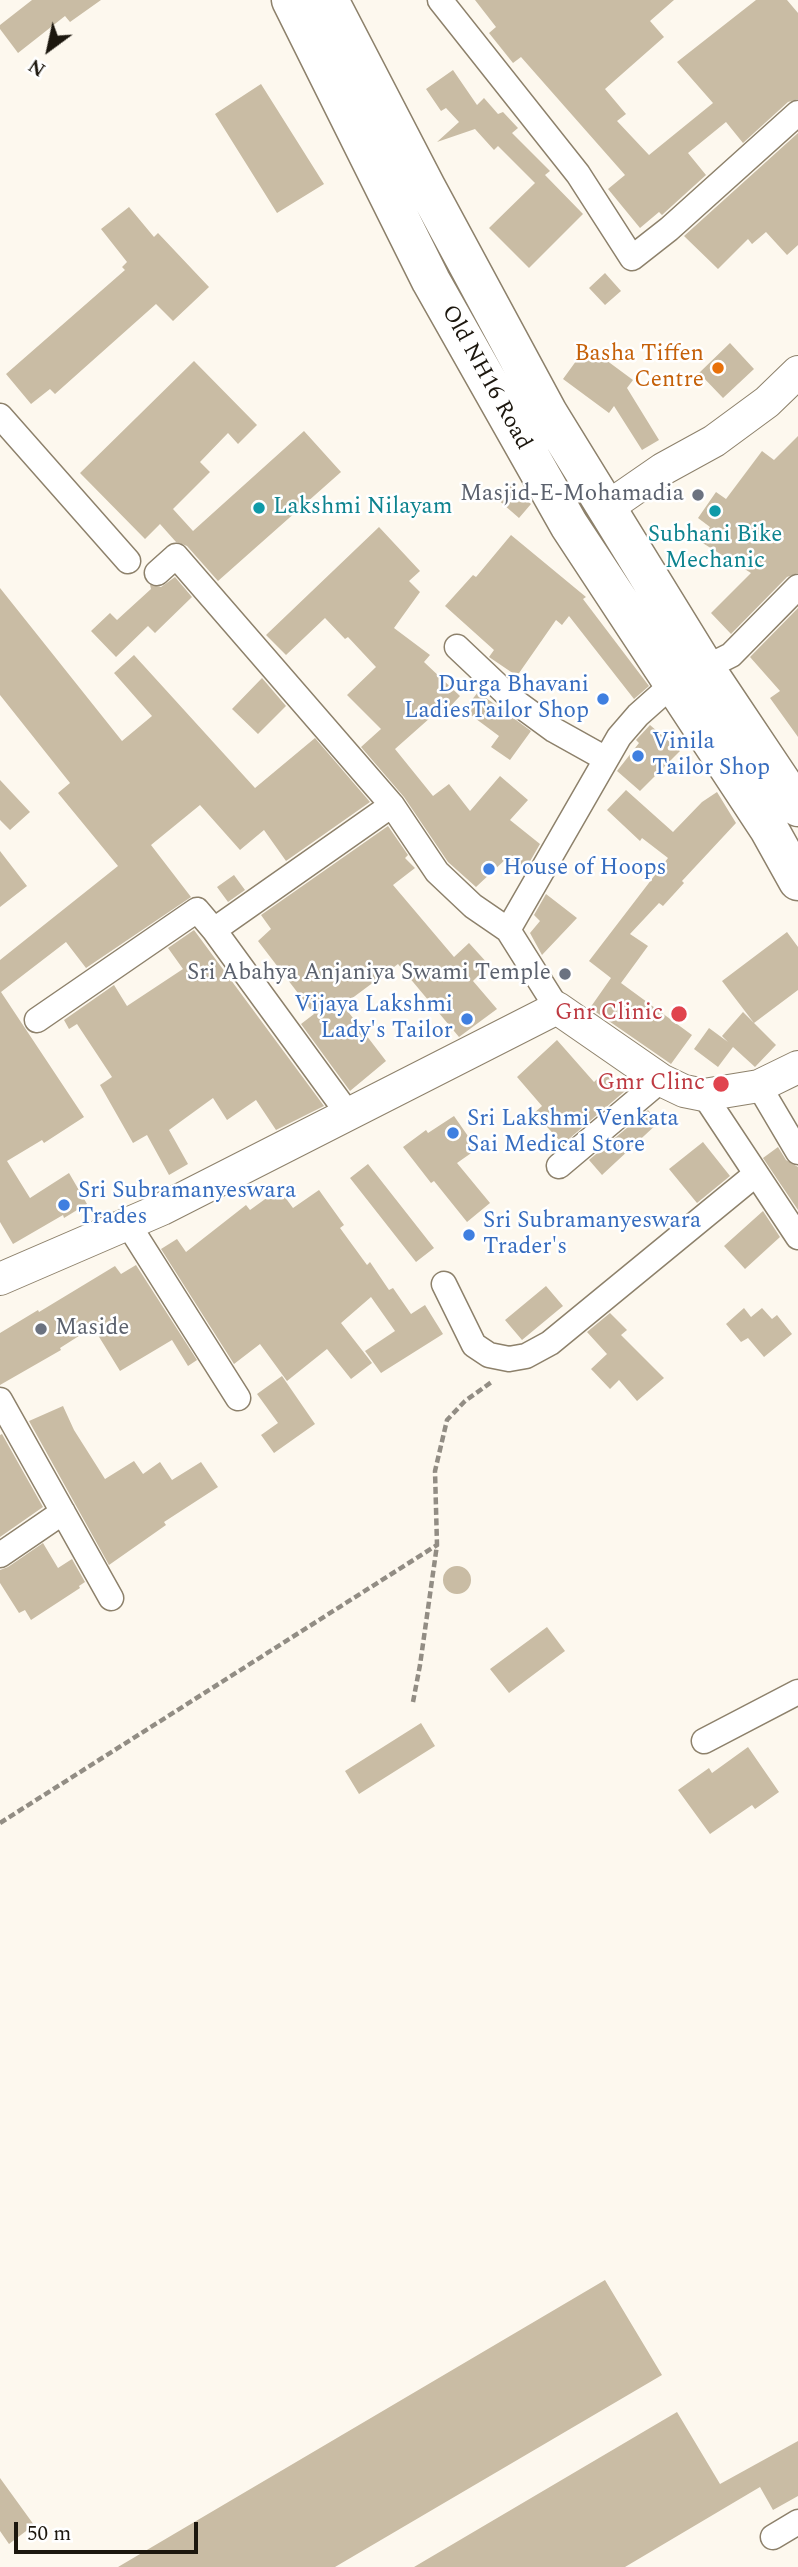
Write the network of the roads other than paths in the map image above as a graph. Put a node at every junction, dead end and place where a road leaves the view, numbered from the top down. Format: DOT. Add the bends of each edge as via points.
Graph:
graph roads {
  1 [pos="291,0"];
  2 [pos="329,0"];
  3 [pos="440,0"];
  4 [pos="798,113"];
  5 [pos="798,372"];
  6 [pos="0,416"];
  7 [pos="608,507"];
  8 [pos="128,561"];
  9 [pos="157,573"];
  10 [pos="798,587"];
  11 [pos="457,647"];
  12 [pos="689,676"];
  13 [pos="606,759"];
  14 [pos="391,805"];
  15 [pos="798,807"];
  16 [pos="798,881"];
  17 [pos="214,930"];
  18 [pos="508,930"];
  19 [pos="557,1008"];
  20 [pos="37,1020"];
  21 [pos="798,1067"];
  22 [pos="661,1080"];
  23 [pos="759,1086"];
  24 [pos="704,1095"];
  25 [pos="349,1115"];
  26 [pos="798,1152"];
  27 [pos="559,1167"];
  28 [pos="756,1174"];
  29 [pos="128,1224"];
  30 [pos="798,1237"];
  31 [pos="0,1279"];
  32 [pos="444,1284"];
  33 [pos="238,1398"];
  34 [pos="1,1404"];
  35 [pos="63,1512"];
  36 [pos="0,1555"];
  37 [pos="111,1598"];
  38 [pos="798,1692"];
  39 [pos="704,1741"];
  40 [pos="798,2522"];
  41 [pos="773,2537"];
  1 -- 12 [label="main road, Old NH16 Road" via="431,281 569,526"];
  2 -- 7 [label="main road, Old NH16 Road" via="548,413"];
  3 -- 4 [label="street" via="578,174 632,258"];
  5 -- 7 [label="street" via="767,402 714,441"];
  6 -- 8 [label="street"];
  7 -- 12 [label="main road, Old NH16 Road"];
  9 -- 14 [label="street" via="176,556"];
  10 -- 12 [label="street" via="731,655"];
  11 -- 13 [label="street" via="513,700"];
  12 -- 13 [label="street" via="638,715"];
  12 -- 15 [label="main road, Old NH16 Road"];
  12 -- 16 [label="main road, Old NH16 Road"];
  13 -- 18 [label="street"];
  14 -- 17 [label="street"];
  14 -- 18 [label="street" via="437,872 473,906"];
  17 -- 20 [label="street" via="197,910"];
  17 -- 25 [label="street"];
  18 -- 19 [label="street"];
  19 -- 22 [label="street"];
  19 -- 25 [label="street"];
  21 -- 23 [label="street"];
  22 -- 24 [label="street"];
  22 -- 27 [label="street"];
  23 -- 24 [label="street"];
  23 -- 26 [label="street"];
  24 -- 28 [label="street"];
  25 -- 29 [label="street"];
  28 -- 30 [label="street"];
  28 -- 32 [label="street" via="550,1343 526,1356 489,1355 474,1345"];
  29 -- 31 [label="street"];
  29 -- 33 [label="street"];
  34 -- 35 [label="street"];
  35 -- 36 [label="street"];
  35 -- 37 [label="street"];
  38 -- 39 [label="street"];
  40 -- 41 [label="street"];
}
